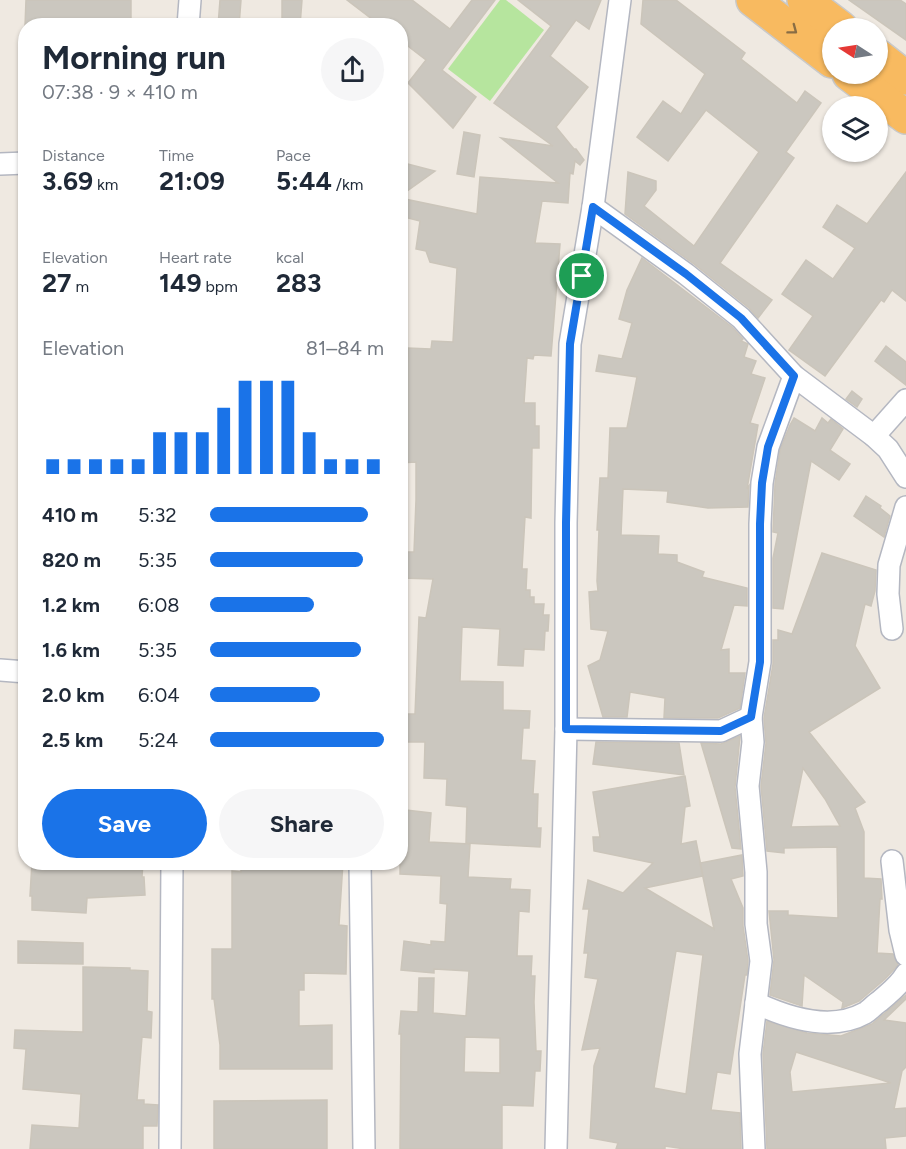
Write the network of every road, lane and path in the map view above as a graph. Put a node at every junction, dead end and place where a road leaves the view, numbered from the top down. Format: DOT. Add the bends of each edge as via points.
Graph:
graph roads {
  1 [pos="190,0"];
  2 [pos="620,0"];
  3 [pos="753,0"];
  4 [pos="804,0"];
  5 [pos="189,18"];
  6 [pos="828,18"];
  7 [pos="822,53"];
  8 [pos="888,64"];
  9 [pos="906,78"];
  10 [pos="862,84"];
  11 [pos="906,117"];
  12 [pos="18,163"];
  13 [pos="0,164"];
  14 [pos="593,207"];
  15 [pos="794,376"];
  16 [pos="906,399"];
  17 [pos="874,436"];
  18 [pos="906,477"];
  19 [pos="906,507"];
  20 [pos="892,629"];
  21 [pos="0,670"];
  22 [pos="18,671"];
  23 [pos="751,717"];
  24 [pos="566,729"];
  25 [pos="892,861"];
  26 [pos="172,870"];
  27 [pos="360,870"];
  28 [pos="906,955"];
  29 [pos="906,974"];
  30 [pos="756,1003"];
  31 [pos="170,1149"];
  32 [pos="364,1149"];
  33 [pos="556,1149"];
  34 [pos="754,1149"];
  1 -- 5 [label="street"];
  2 -- 14 [label="street"];
  3 -- 7 [label="highway, one-way"];
  4 -- 6 [label="highway"];
  8 -- 9 [label="highway"];
  10 -- 11 [label="highway"];
  12 -- 13 [label="street"];
  14 -- 15 [label="street" via="741,318"];
  14 -- 24 [label="street" via="570,344"];
  15 -- 17 [label="street"];
  15 -- 23 [label="street" via="768,447 762,483 760,662"];
  16 -- 17 [label="street"];
  17 -- 18 [label="street" via="888,449"];
  19 -- 20 [label="street" via="889,565"];
  21 -- 22 [label="street"];
  23 -- 24 [label="street" via="721,731"];
  23 -- 30 [label="street" via="753,742 748,786 761,962"];
  24 -- 33 [label="street"];
  25 -- 28 [label="street"];
  26 -- 31 [label="street"];
  27 -- 32 [label="street"];
  29 -- 30 [label="street" via="899,985 865,1013 842,1021 808,1020"];
  30 -- 34 [label="street" via="750,1054"];
}
